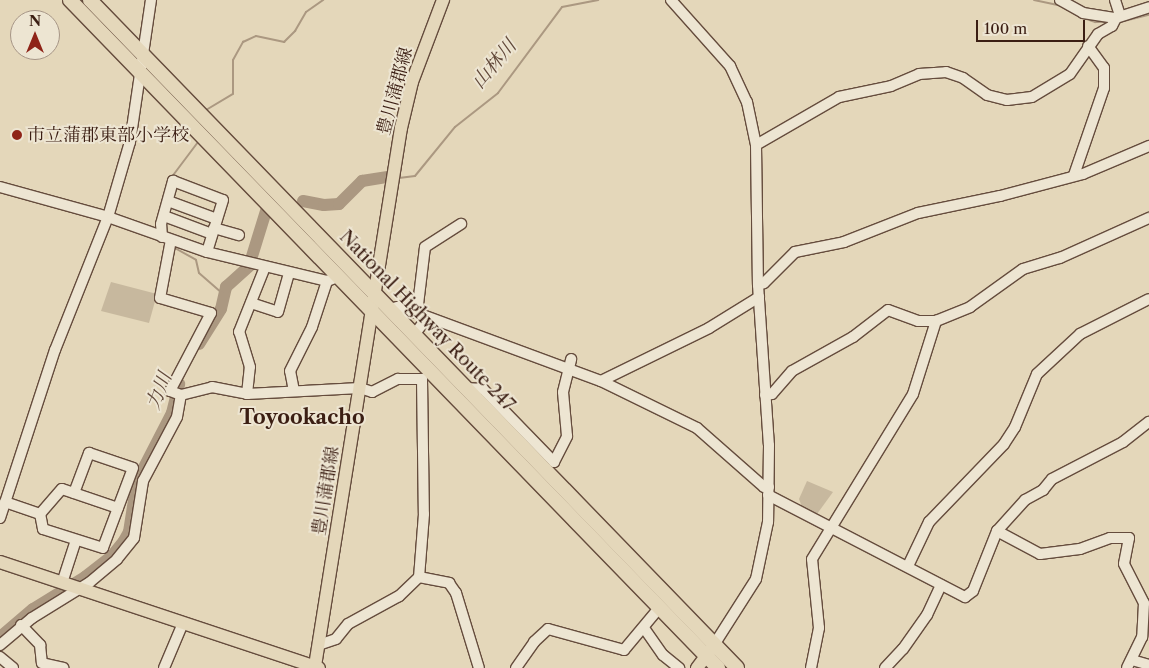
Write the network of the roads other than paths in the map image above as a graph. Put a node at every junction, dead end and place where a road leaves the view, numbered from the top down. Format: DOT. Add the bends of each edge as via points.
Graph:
graph roads {
  1 [pos="70,0"];
  2 [pos="90,0"];
  3 [pos="151,0"];
  4 [pos="443,0"];
  5 [pos="671,0"];
  6 [pos="1060,0"];
  7 [pos="1115,0"];
  8 [pos="1149,7"];
  9 [pos="1116,20"];
  10 [pos="1088,46"];
  11 [pos="143,55"];
  12 [pos="139,71"];
  13 [pos="756,145"];
  14 [pos="1149,146"];
  15 [pos="1074,175"];
  16 [pos="0,187"];
  17 [pos="168,201"];
  18 [pos="164,216"];
  19 [pos="108,217"];
  20 [pos="1149,218"];
  21 [pos="461,224"];
  22 [pos="215,227"];
  23 [pos="239,235"];
  24 [pos="164,240"];
  25 [pos="207,252"];
  26 [pos="265,267"];
  27 [pos="289,273"];
  28 [pos="333,279"];
  29 [pos="758,285"];
  30 [pos="375,295"];
  31 [pos="759,297"];
  32 [pos="1149,299"];
  33 [pos="251,303"];
  34 [pos="389,309"];
  35 [pos="373,311"];
  36 [pos="417,313"];
  37 [pos="427,318"];
  38 [pos="936,321"];
  39 [pos="414,335"];
  40 [pos="570,364"];
  41 [pos="602,381"];
  42 [pos="360,388"];
  43 [pos="466,388"];
  44 [pos="294,391"];
  45 [pos="178,394"];
  46 [pos="247,394"];
  47 [pos="765,395"];
  48 [pos="1149,422"];
  49 [pos="768,491"];
  50 [pos="74,493"];
  51 [pos="5,502"];
  52 [pos="118,508"];
  53 [pos="40,514"];
  54 [pos="0,518"];
  55 [pos="831,526"];
  56 [pos="997,531"];
  57 [pos="76,540"];
  58 [pos="0,562"];
  59 [pos="908,566"];
  60 [pos="419,578"];
  61 [pos="941,584"];
  62 [pos="71,586"];
  63 [pos="660,607"];
  64 [pos="183,623"];
  65 [pos="21,625"];
  66 [pos="644,628"];
  67 [pos="0,645"];
  68 [pos="319,645"];
  69 [pos="710,650"];
  70 [pos="0,657"];
  71 [pos="1129,664"];
  72 [pos="1149,665"];
  73 [pos="316,667"];
  74 [pos="13,668"];
  75 [pos="63,668"];
  76 [pos="164,668"];
  77 [pos="479,668"];
  78 [pos="516,668"];
  79 [pos="679,668"];
  80 [pos="697,668"];
  81 [pos="718,668"];
  82 [pos="737,668"];
  83 [pos="811,668"];
  84 [pos="885,668"];
  1 -- 12 [label="highway, National Highway Route 247"];
  2 -- 11 [label="highway, National Highway Route 247"];
  3 -- 11 [label="street"];
  4 -- 30 [label="main road, 豊川蒲郡線" via="412,82 403,119"];
  5 -- 13 [label="street" via="710,39 730,66 747,102"];
  6 -- 9 [label="street" via="1083,13"];
  7 -- 9 [label="street"];
  8 -- 9 [label="street"];
  9 -- 10 [label="street"];
  10 -- 13 [label="street" via="1070,74 1032,97 1007,100 987,95 963,78 946,72 919,74 891,86 839,97"];
  10 -- 15 [label="street" via="1104,68 1104,88"];
  11 -- 12 [label="street"];
  11 -- 30 [label="highway, National Highway Route 247"];
  12 -- 19 [label="street" via="130,142"];
  12 -- 28 [label="highway, National Highway Route 247"];
  13 -- 29 [label="street"];
  14 -- 15 [label="street"];
  15 -- 29 [label="street" via="1000,196 918,213 861,236 795,252 764,283"];
  16 -- 19 [label="street"];
  17 -- 18 [label="street"];
  17 -- 22 [label="street"];
  17 -- 22 [label="street" via="173,182 223,200"];
  18 -- 22 [label="street"];
  18 -- 24 [label="street"];
  19 -- 24 [label="street"];
  19 -- 51 [label="street" via="55,350"];
  20 -- 38 [label="street" via="1060,258 1023,269 970,307"];
  21 -- 36 [label="street" via="425,247"];
  22 -- 23 [label="street"];
  22 -- 25 [label="street"];
  24 -- 25 [label="street"];
  24 -- 45 [label="street" via="160,298 211,313 195,338 170,391"];
  25 -- 26 [label="street"];
  26 -- 27 [label="street"];
  26 -- 33 [label="street"];
  27 -- 28 [label="street"];
  27 -- 33 [label="street" via="278,312"];
  28 -- 35 [label="highway, National Highway Route 247"];
  28 -- 44 [label="street" via="290,371"];
  29 -- 31 [label="street"];
  30 -- 34 [label="highway, National Highway Route 247"];
  30 -- 35 [label="main road, 豊川蒲郡線"];
  31 -- 41 [label="street" via="709,328"];
  31 -- 47 [label="street"];
  32 -- 59 [label="street" via="1080,334 1038,374 1004,444 929,522"];
  33 -- 46 [label="street" via="239,332 250,367"];
  34 -- 36 [label="street" via="398,307"];
  34 -- 39 [label="highway, National Highway Route 247"];
  35 -- 42 [label="main road, 豊川蒲郡線"];
  35 -- 63 [label="highway, National Highway Route 247"];
  36 -- 37 [label="street"];
  37 -- 39 [label="street"];
  37 -- 40 [label="street"];
  38 -- 47 [label="street" via="918,321 888,310 853,337 792,371 772,394"];
  38 -- 55 [label="street" via="913,394"];
  39 -- 43 [label="highway, National Highway Route 247"];
  40 -- 41 [label="street"];
  40 -- 43 [label="street" via="563,392 567,436 554,462 482,389"];
  41 -- 49 [label="street" via="697,428"];
  42 -- 44 [label="street"];
  42 -- 60 [label="street" via="372,392 398,379 422,379 424,514"];
  42 -- 68 [label="main road, 豊川蒲郡線"];
  43 -- 69 [label="highway, National Highway Route 247"];
  44 -- 46 [label="street"];
  45 -- 46 [label="street" via="212,387"];
  45 -- 62 [label="street" via="177,416 143,481 134,538 117,559"];
  47 -- 49 [label="street"];
  48 -- 56 [label="street" via="1122,442 1052,479 1043,490 1025,500"];
  49 -- 55 [label="street"];
  49 -- 69 [label="street" via="764,554 756,579"];
  50 -- 52 [label="street"];
  50 -- 52 [label="street" via="89,453 133,468"];
  50 -- 53 [label="street" via="62,489"];
  51 -- 53 [label="street"];
  51 -- 54 [label="street"];
  52 -- 57 [label="street" via="102,548"];
  53 -- 57 [label="street" via="44,529"];
  55 -- 59 [label="street"];
  55 -- 83 [label="street" via="812,559 819,628"];
  56 -- 61 [label="street" via="973,591 964,597"];
  56 -- 71 [label="street" via="1040,554 1080,549 1110,538 1129,538 1124,564 1144,603 1142,637"];
  57 -- 62 [label="street"];
  58 -- 62 [label="main road, 豊川蒲郡線"];
  59 -- 61 [label="street"];
  60 -- 68 [label="street" via="398,596 348,624 336,639"];
  60 -- 77 [label="street" via="450,583"];
  61 -- 84 [label="street" via="927,615"];
  62 -- 64 [label="main road, 豊川蒲郡線"];
  62 -- 65 [label="street"];
  63 -- 66 [label="street"];
  63 -- 69 [label="highway, National Highway Route 247"];
  64 -- 73 [label="main road, 豊川蒲郡線"];
  64 -- 76 [label="street"];
  65 -- 67 [label="street"];
  65 -- 75 [label="street" via="40,645 42,663"];
  66 -- 78 [label="street" via="620,651 548,630 534,642"];
  66 -- 79 [label="street" via="663,655"];
  68 -- 73 [label="main road, 豊川蒲郡線"];
  69 -- 80 [label="main road"];
  69 -- 81 [label="highway, National Highway Route 247"];
  69 -- 82 [label="highway, National Highway Route 247"];
  70 -- 74 [label="street"];
  71 -- 72 [label="street"];
}
